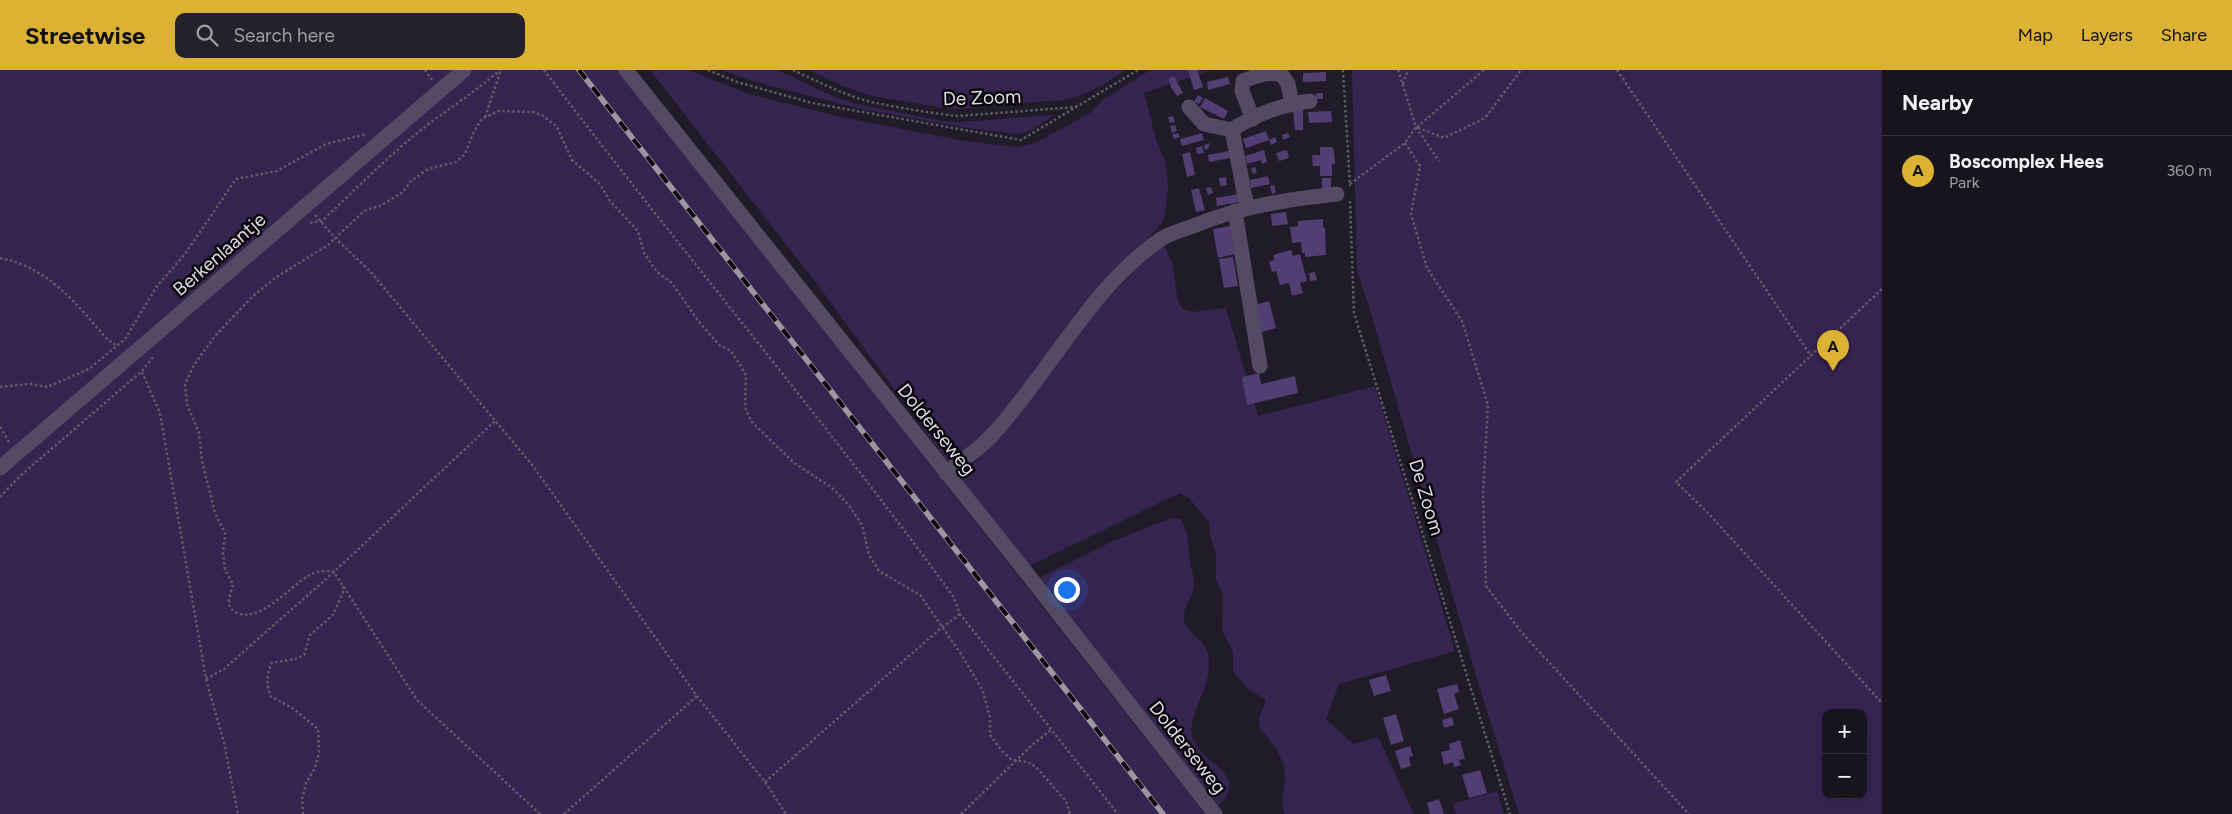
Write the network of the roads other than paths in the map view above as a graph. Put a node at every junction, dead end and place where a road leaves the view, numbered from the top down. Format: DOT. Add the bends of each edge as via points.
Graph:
graph roads {
  1 [pos="464,70"];
  2 [pos="626,70"];
  3 [pos="1310,101"];
  4 [pos="1292,103"];
  5 [pos="1189,107"];
  6 [pos="1253,119"];
  7 [pos="1232,130"];
  8 [pos="1337,194"];
  9 [pos="1241,209"];
  10 [pos="1260,366"];
  11 [pos="0,468"];
  12 [pos="946,473"];
  13 [pos="1215,814"];
  1 -- 11 [label="street, Berkenlaantje"];
  2 -- 12 [label="street, Dolderseweg"];
  3 -- 4 [label="street"];
  4 -- 6 [label="street"];
  4 -- 6 [label="street" via="1282,74 1271,72 1243,81 1242,92"];
  5 -- 7 [label="street" via="1204,124"];
  6 -- 7 [label="street"];
  7 -- 9 [label="street"];
  8 -- 9 [label="street" via="1277,200"];
  9 -- 10 [label="street"];
  9 -- 12 [label="street" via="1163,238 1126,268 1076,324 992,435"];
  12 -- 13 [label="street, Dolderseweg"];
}
